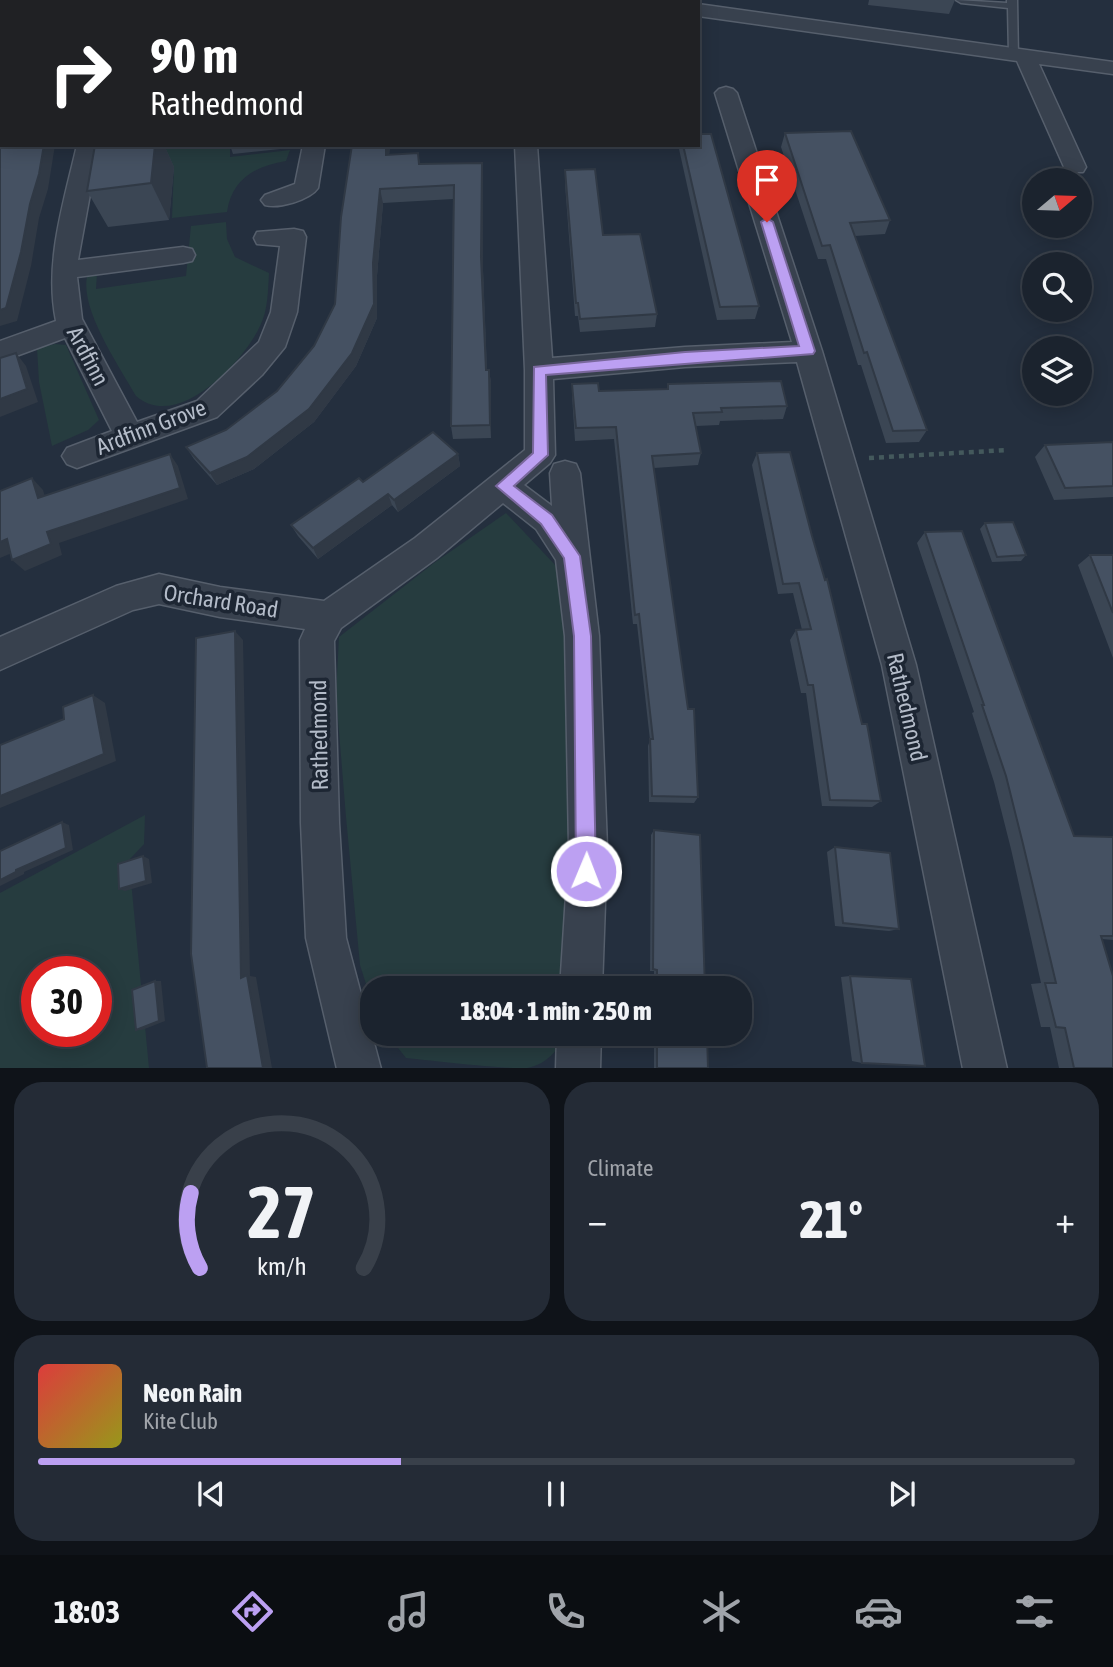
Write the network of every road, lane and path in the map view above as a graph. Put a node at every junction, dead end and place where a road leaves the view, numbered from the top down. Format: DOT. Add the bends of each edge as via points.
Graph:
graph roads {
  1 [pos="961,0"];
  2 [pos="1012,3"];
  3 [pos="700,10"];
  4 [pos="1020,56"];
  5 [pos="1113,68"];
  6 [pos="726,93"];
  7 [pos="88,147"];
  8 [pos="314,147"];
  9 [pos="526,147"];
  10 [pos="1075,167"];
  11 [pos="273,200"];
  12 [pos="266,238"];
  13 [pos="183,255"];
  14 [pos="66,270"];
  15 [pos="72,325"];
  16 [pos="808,351"];
  17 [pos="0,352"];
  18 [pos="539,370"];
  19 [pos="130,437"];
  20 [pos="1007,450"];
  21 [pos="77,456"];
  22 [pos="839,460"];
  23 [pos="565,473"];
  24 [pos="503,486"];
  25 [pos="572,556"];
  26 [pos="330,617"];
  27 [pos="0,654"];
  28 [pos="582,976"];
  29 [pos="579,1046"];
  30 [pos="359,1068"];
  31 [pos="578,1068"];
  32 [pos="985,1068"];
  1 -- 2 [label="lane"];
  2 -- 4 [label="lane"];
  3 -- 4 [label="street"];
  4 -- 5 [label="street"];
  4 -- 10 [label="street"];
  6 -- 16 [label="street, Rathedmond"];
  7 -- 14 [label="street, Ardfinn"];
  8 -- 11 [label="street" via="306,188"];
  9 -- 18 [label="street"];
  12 -- 19 [label="street, Ardfinn Grove" via="294,237 284,312 271,347 207,409"];
  13 -- 14 [label="street"];
  14 -- 15 [label="street, Ardfinn" via="64,304"];
  15 -- 17 [label="street"];
  15 -- 19 [label="street, Ardfinn"];
  16 -- 18 [label="street"];
  16 -- 22 [label="street, Rathedmond"];
  18 -- 24 [label="street" via="540,455"];
  19 -- 21 [label="street, Ardfinn Grove"];
  20 -- 22 [label="path"];
  22 -- 32 [label="street, Rathedmond" via="899,665"];
  23 -- 25 [label="street"];
  24 -- 25 [label="street" via="547,520"];
  24 -- 26 [label="street"];
  25 -- 28 [label="street" via="582,636 587,834"];
  26 -- 27 [label="street, Orchard Road" via="159,589 128,596"];
  26 -- 30 [label="street, Rathedmond" via="317,640 326,938"];
  29 -- 31 [label="street"];
}
